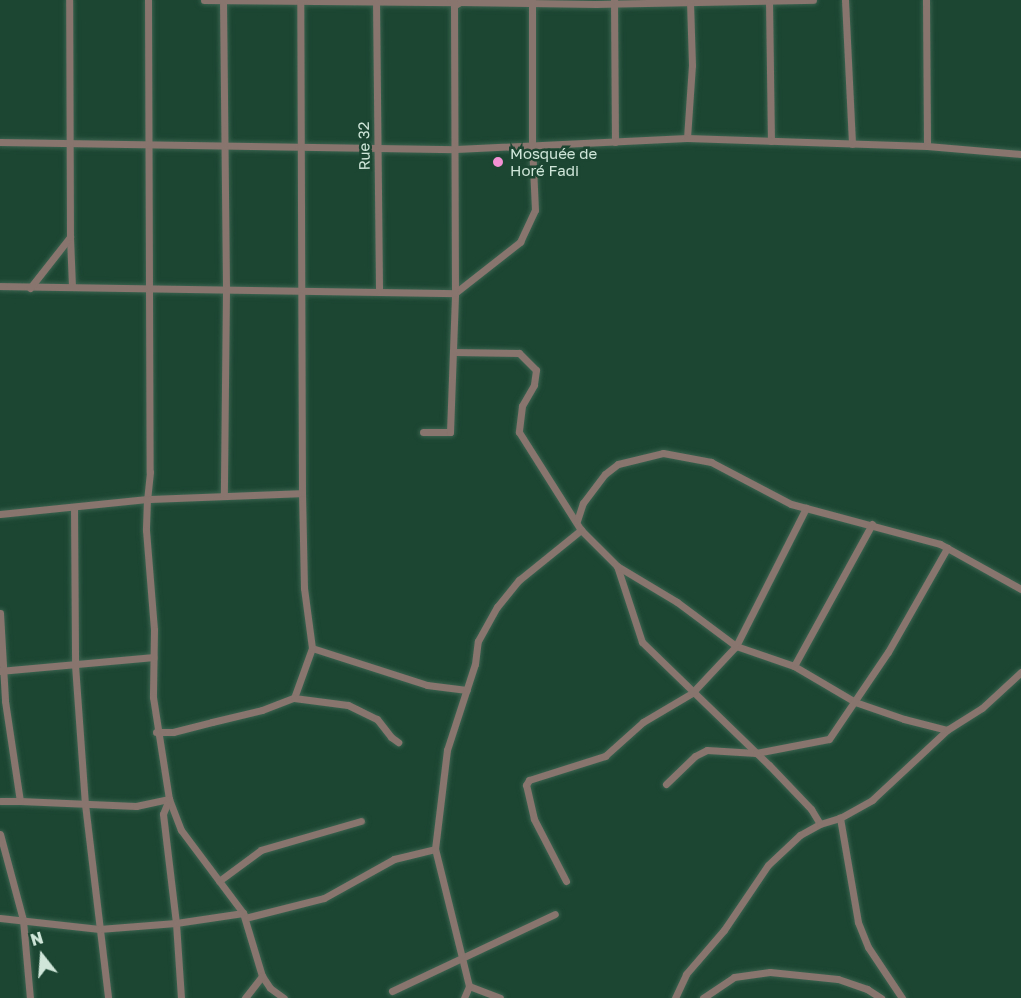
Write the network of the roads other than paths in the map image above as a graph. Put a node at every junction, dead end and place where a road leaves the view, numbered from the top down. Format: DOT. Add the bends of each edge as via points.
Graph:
graph roads {
  1 [pos="69,0"];
  2 [pos="148,0"];
  3 [pos="204,0"];
  4 [pos="223,0"];
  5 [pos="376,0"];
  6 [pos="813,0"];
  7 [pos="845,0"];
  8 [pos="926,0"];
  9 [pos="300,1"];
  10 [pos="690,1"];
  11 [pos="769,1"];
  12 [pos="456,2"];
  13 [pos="532,2"];
  14 [pos="614,2"];
  15 [pos="687,138"];
  16 [pos="771,141"];
  17 [pos="0,142"];
  18 [pos="615,142"];
  19 [pos="70,143"];
  20 [pos="224,144"];
  21 [pos="852,144"];
  22 [pos="148,145"];
  23 [pos="532,146"];
  24 [pos="927,146"];
  25 [pos="377,147"];
  26 [pos="301,148"];
  27 [pos="456,149"];
  28 [pos="1021,154"];
  29 [pos="70,237"];
  30 [pos="0,286"];
  31 [pos="72,286"];
  32 [pos="30,288"];
  33 [pos="148,290"];
  34 [pos="226,290"];
  35 [pos="303,291"];
  36 [pos="379,291"];
  37 [pos="455,293"];
  38 [pos="454,352"];
  39 [pos="423,432"];
  40 [pos="302,493"];
  41 [pos="224,496"];
  42 [pos="147,499"];
  43 [pos="74,508"];
  44 [pos="806,508"];
  45 [pos="0,514"];
  46 [pos="577,521"];
  47 [pos="872,524"];
  48 [pos="581,530"];
  49 [pos="947,548"];
  50 [pos="617,566"];
  51 [pos="1021,589"];
  52 [pos="0,613"];
  53 [pos="736,646"];
  54 [pos="312,648"];
  55 [pos="153,657"];
  56 [pos="75,665"];
  57 [pos="794,666"];
  58 [pos="2,671"];
  59 [pos="1021,672"];
  60 [pos="467,690"];
  61 [pos="692,693"];
  62 [pos="294,698"];
  63 [pos="855,702"];
  64 [pos="947,730"];
  65 [pos="156,732"];
  66 [pos="398,742"];
  67 [pos="756,753"];
  68 [pos="666,784"];
  69 [pos="169,799"];
  70 [pos="0,801"];
  71 [pos="20,801"];
  72 [pos="85,804"];
  73 [pos="840,818"];
  74 [pos="361,821"];
  75 [pos="820,824"];
  76 [pos="0,834"];
  77 [pos="435,849"];
  78 [pos="219,881"];
  79 [pos="566,881"];
  80 [pos="555,914"];
  81 [pos="244,915"];
  82 [pos="0,918"];
  83 [pos="23,920"];
  84 [pos="176,923"];
  85 [pos="99,929"];
  86 [pos="460,957"];
  87 [pos="262,976"];
  88 [pos="469,986"];
  89 [pos="392,991"];
  90 [pos="30,998"];
  91 [pos="108,998"];
  92 [pos="182,998"];
  93 [pos="245,998"];
  94 [pos="284,998"];
  95 [pos="464,998"];
  96 [pos="500,998"];
  97 [pos="675,998"];
  98 [pos="704,998"];
  99 [pos="881,998"];
  100 [pos="902,998"];
  1 -- 19 [label="street"];
  2 -- 22 [label="street"];
  3 -- 4 [label="street"];
  4 -- 9 [label="street"];
  4 -- 20 [label="street"];
  5 -- 9 [label="street"];
  5 -- 12 [label="street"];
  5 -- 25 [label="street, Rue 32"];
  6 -- 11 [label="street"];
  7 -- 21 [label="street"];
  8 -- 24 [label="street"];
  9 -- 26 [label="street"];
  10 -- 11 [label="street"];
  10 -- 14 [label="street"];
  10 -- 15 [label="street" via="692,65"];
  11 -- 16 [label="street"];
  12 -- 13 [label="street"];
  12 -- 27 [label="street"];
  13 -- 14 [label="street"];
  13 -- 23 [label="street"];
  14 -- 18 [label="street"];
  15 -- 16 [label="street"];
  15 -- 18 [label="street"];
  16 -- 21 [label="street"];
  17 -- 19 [label="street"];
  18 -- 23 [label="street"];
  19 -- 22 [label="street"];
  19 -- 29 [label="street"];
  20 -- 22 [label="street"];
  20 -- 26 [label="street"];
  20 -- 34 [label="street"];
  21 -- 24 [label="street"];
  22 -- 33 [label="street"];
  23 -- 27 [label="street"];
  23 -- 37 [label="street" via="535,210 520,242"];
  24 -- 28 [label="street"];
  25 -- 26 [label="street"];
  25 -- 27 [label="street"];
  25 -- 36 [label="street, Rue 32"];
  26 -- 35 [label="street"];
  27 -- 37 [label="street"];
  29 -- 31 [label="street"];
  29 -- 32 [label="street"];
  30 -- 32 [label="street"];
  31 -- 32 [label="street"];
  31 -- 33 [label="street"];
  33 -- 34 [label="street"];
  33 -- 42 [label="street"];
  34 -- 35 [label="street"];
  34 -- 41 [label="street"];
  35 -- 36 [label="street"];
  35 -- 40 [label="street"];
  36 -- 37 [label="street"];
  37 -- 38 [label="street"];
  38 -- 39 [label="street" via="450,432"];
  38 -- 46 [label="street" via="519,354 536,370 534,385 522,406 519,432"];
  40 -- 41 [label="street"];
  40 -- 54 [label="street" via="304,588"];
  41 -- 42 [label="street"];
  42 -- 43 [label="street"];
  42 -- 55 [label="street"];
  43 -- 45 [label="street"];
  43 -- 56 [label="street"];
  44 -- 46 [label="street" via="711,462 663,453 618,464 605,474 583,503"];
  44 -- 47 [label="street"];
  44 -- 53 [label="street"];
  46 -- 48 [label="street"];
  47 -- 49 [label="street"];
  47 -- 57 [label="street"];
  48 -- 50 [label="street"];
  48 -- 60 [label="street" via="519,580 496,607 478,641"];
  49 -- 51 [label="street"];
  49 -- 63 [label="street"];
  50 -- 53 [label="street" via="677,602"];
  50 -- 61 [label="street" via="642,642"];
  52 -- 58 [label="street"];
  53 -- 57 [label="street"];
  53 -- 61 [label="street"];
  54 -- 60 [label="street" via="427,685"];
  54 -- 62 [label="street"];
  55 -- 56 [label="street"];
  55 -- 65 [label="street"];
  56 -- 58 [label="street"];
  56 -- 72 [label="street"];
  57 -- 63 [label="street"];
  58 -- 71 [label="street"];
  59 -- 64 [label="street" via="982,708"];
  60 -- 77 [label="street" via="447,750"];
  61 -- 67 [label="street"];
  61 -- 79 [label="street" via="644,722 605,756 529,780 526,785 534,819"];
  62 -- 65 [label="street" via="173,732"];
  62 -- 66 [label="street" via="348,705 377,719"];
  63 -- 64 [label="street"];
  63 -- 67 [label="street" via="829,739"];
  64 -- 73 [label="street" via="872,800"];
  65 -- 69 [label="street"];
  67 -- 68 [label="street" via="707,750 695,756"];
  67 -- 75 [label="street" via="811,809"];
  69 -- 72 [label="street" via="136,806"];
  69 -- 78 [label="street" via="181,830"];
  69 -- 84 [label="street" via="163,814"];
  70 -- 71 [label="street"];
  71 -- 72 [label="street"];
  72 -- 85 [label="street"];
  73 -- 75 [label="street"];
  73 -- 100 [label="street" via="858,922 868,947"];
  74 -- 78 [label="street" via="261,850"];
  75 -- 97 [label="street" via="800,835 768,865 724,930 686,974"];
  76 -- 83 [label="street"];
  77 -- 81 [label="street" via="394,859 324,897"];
  77 -- 86 [label="street"];
  78 -- 81 [label="street"];
  80 -- 86 [label="street"];
  81 -- 84 [label="street"];
  81 -- 87 [label="street"];
  82 -- 83 [label="street"];
  83 -- 85 [label="street"];
  83 -- 90 [label="street"];
  84 -- 85 [label="street"];
  84 -- 92 [label="street"];
  85 -- 91 [label="street"];
  86 -- 88 [label="street"];
  86 -- 89 [label="street"];
  87 -- 93 [label="street"];
  87 -- 94 [label="street"];
  88 -- 95 [label="street"];
  88 -- 96 [label="street"];
  98 -- 99 [label="street" via="734,977 770,972 838,979"];
}
